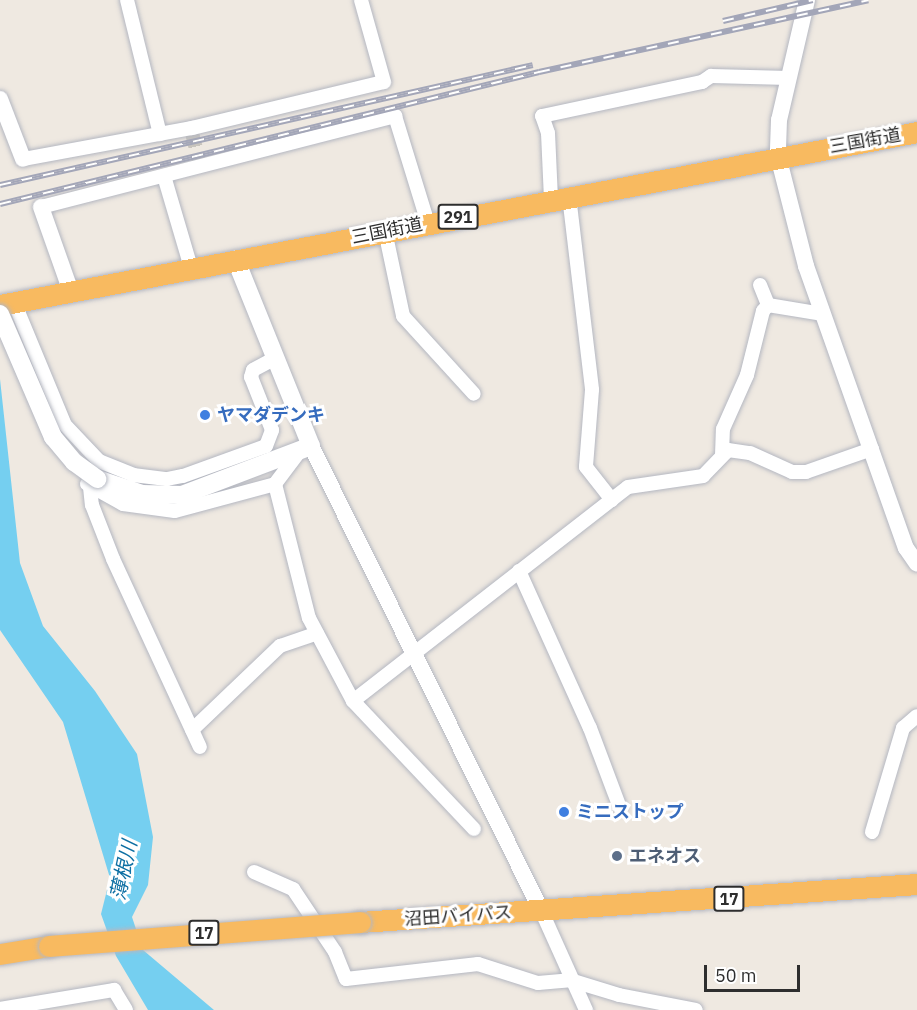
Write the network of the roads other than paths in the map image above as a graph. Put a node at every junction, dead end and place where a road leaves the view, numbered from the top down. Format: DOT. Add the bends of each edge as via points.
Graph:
graph roads {
  1 [pos="127,0"];
  2 [pos="361,0"];
  3 [pos="807,0"];
  4 [pos="789,78"];
  5 [pos="0,99"];
  6 [pos="917,132"];
  7 [pos="160,134"];
  8 [pos="778,156"];
  9 [pos="23,159"];
  10 [pos="164,176"];
  11 [pos="560,198"];
  12 [pos="40,207"];
  13 [pos="428,223"];
  14 [pos="385,231"];
  15 [pos="237,260"];
  16 [pos="191,268"];
  17 [pos="760,285"];
  18 [pos="70,289"];
  19 [pos="768,305"];
  20 [pos="5,307"];
  21 [pos="824,314"];
  22 [pos="276,358"];
  23 [pos="474,394"];
  24 [pos="75,437"];
  25 [pos="305,449"];
  26 [pos="872,449"];
  27 [pos="722,455"];
  28 [pos="94,483"];
  29 [pos="275,484"];
  30 [pos="612,500"];
  31 [pos="912,548"];
  32 [pos="917,564"];
  33 [pos="519,571"];
  34 [pos="316,633"];
  35 [pos="413,654"];
  36 [pos="353,701"];
  37 [pos="917,716"];
  38 [pos="192,730"];
  39 [pos="200,747"];
  40 [pos="620,808"];
  41 [pos="474,829"];
  42 [pos="872,832"];
  43 [pos="254,872"];
  44 [pos="917,884"];
  45 [pos="542,910"];
  46 [pos="0,954"];
  47 [pos="570,980"];
  48 [pos="0,1009"];
  49 [pos="126,1010"];
  50 [pos="586,1010"];
  51 [pos="696,1010"];
  1 -- 7 [label="street"];
  2 -- 7 [label="street" via="384,82 192,131"];
  3 -- 4 [label="street"];
  4 -- 8 [label="street" via="776,141"];
  4 -- 11 [label="street" via="711,76 702,82 542,116"];
  5 -- 9 [label="street"];
  6 -- 8 [label="highway, 三国街道 / 291"];
  7 -- 9 [label="street"];
  8 -- 11 [label="highway, 三国街道 / 291"];
  8 -- 21 [label="street" via="806,266"];
  10 -- 12 [label="street"];
  10 -- 13 [label="street" via="395,116"];
  10 -- 16 [label="street"];
  11 -- 13 [label="highway, 三国街道 / 291"];
  11 -- 30 [label="street" via="591,390 586,467"];
  12 -- 18 [label="street"];
  13 -- 14 [label="highway, 三国街道 / 291"];
  14 -- 15 [label="highway, 三国街道 / 291"];
  14 -- 23 [label="street" via="403,316"];
  15 -- 16 [label="highway, 三国街道 / 291"];
  15 -- 22 [label="main road"];
  16 -- 18 [label="highway, 三国街道 / 291"];
  17 -- 19 [label="street"];
  18 -- 20 [label="highway, 三国街道 / 291"];
  19 -- 21 [label="street"];
  19 -- 27 [label="street" via="763,311 747,375 723,429"];
  20 -- 24 [label="street"];
  20 -- 28 [label="main road, bridge" via="53,437"];
  21 -- 26 [label="street"];
  22 -- 24 [label="street" via="253,370 251,377 272,430 266,446 166,479 115,469 99,461"];
  22 -- 25 [label="main road"];
  24 -- 28 [label="street" via="85,482"];
  25 -- 28 [label="main road" via="182,495 142,494"];
  25 -- 29 [label="street"];
  25 -- 35 [label="street"];
  26 -- 27 [label="street" via="806,472 792,472 750,453 729,450"];
  26 -- 31 [label="street"];
  27 -- 30 [label="street" via="703,476 636,485"];
  28 -- 29 [label="street" via="123,504 175,511"];
  28 -- 38 [label="street" via="92,505 113,559"];
  29 -- 34 [label="street"];
  30 -- 33 [label="street"];
  31 -- 32 [label="street"];
  33 -- 35 [label="street"];
  33 -- 40 [label="street" via="581,707"];
  34 -- 36 [label="street"];
  34 -- 38 [label="street" via="280,646"];
  35 -- 36 [label="street"];
  35 -- 45 [label="street"];
  36 -- 41 [label="street"];
  37 -- 42 [label="street" via="903,728"];
  38 -- 39 [label="street"];
  43 -- 47 [label="street" via="293,889 335,952 346,979 478,964 538,983"];
  44 -- 45 [label="highway, 沼田バイパス / 17"];
  45 -- 46 [label="highway, 沼田バイパス / 17, bridge" via="49,946"];
  45 -- 47 [label="street"];
  47 -- 50 [label="street"];
  47 -- 51 [label="street" via="619,995"];
  48 -- 49 [label="street" via="114,990"];
}
